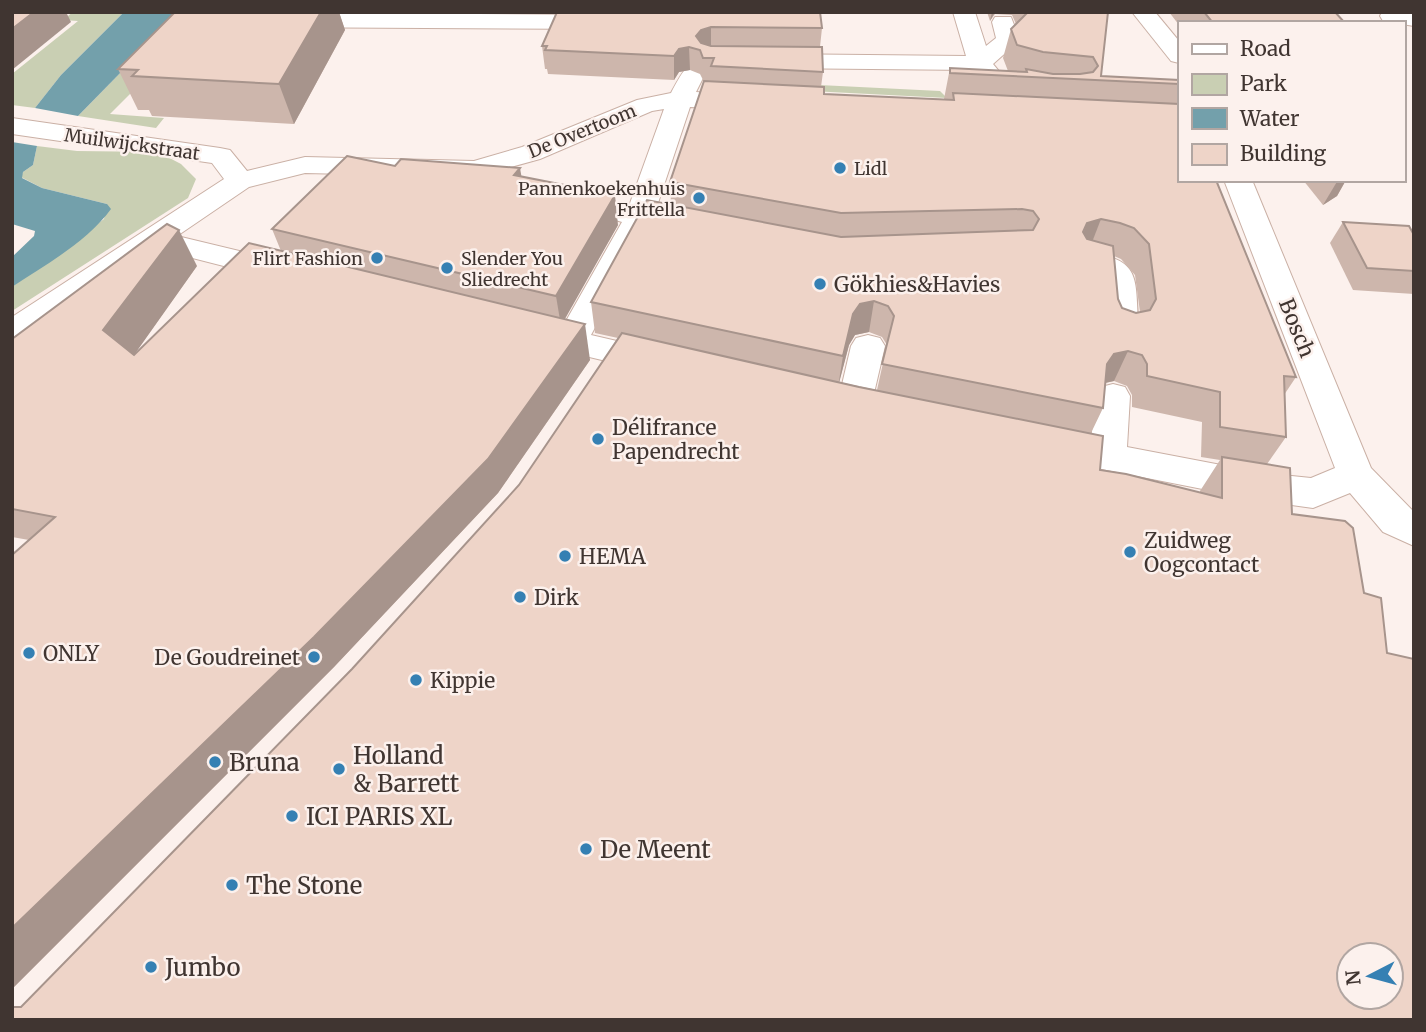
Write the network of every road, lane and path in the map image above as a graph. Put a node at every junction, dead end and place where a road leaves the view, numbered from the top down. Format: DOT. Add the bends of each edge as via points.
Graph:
graph roads {
  1 [pos="964,12"];
  2 [pos="1143,12"];
  3 [pos="239,13"];
  4 [pos="1414,19"];
  5 [pos="1394,20"];
  6 [pos="628,22"];
  7 [pos="1003,22"];
  8 [pos="712,35"];
  9 [pos="1178,55"];
  10 [pos="711,60"];
  11 [pos="980,63"];
  12 [pos="1013,86"];
  13 [pos="680,99"];
  14 [pos="774,104"];
  15 [pos="12,126"];
  16 [pos="475,169"];
  17 [pos="239,181"];
  18 [pos="1239,182"];
  19 [pos="639,218"];
  20 [pos="718,233"];
  21 [pos="152,239"];
  22 [pos="1089,262"];
  23 [pos="314,279"];
  24 [pos="513,320"];
  25 [pos="1123,330"];
  26 [pos="12,332"];
  27 [pos="571,342"];
  28 [pos="868,346"];
  29 [pos="614,352"];
  30 [pos="694,370"];
  31 [pos="590,393"];
  32 [pos="1113,396"];
  33 [pos="854,406"];
  34 [pos="1014,439"];
  35 [pos="1108,458"];
  36 [pos="1356,475"];
  37 [pos="1414,531"];
  1 -- 11 [label="street"];
  2 -- 9 [label="street"];
  3 -- 6 [label="street" via="250,20"];
  4 -- 5 [label="street"];
  7 -- 11 [label="street" via="1008,40"];
  8 -- 10 [label="street"];
  10 -- 11 [label="street"];
  10 -- 13 [label="street" via="694,72"];
  11 -- 12 [label="street" via="991,80"];
  13 -- 14 [label="street, De Overtoom"];
  13 -- 16 [label="street, De Overtoom" via="622,113 531,153"];
  13 -- 19 [label="street"];
  15 -- 17 [label="street, Muilwijckstraat" via="220,156"];
  16 -- 17 [label="street, De Overtoom" via="305,165"];
  16 -- 19 [label="street"];
  17 -- 21 [label="street"];
  18 -- 36 [label="street, Bosch"];
  19 -- 20 [label="street"];
  19 -- 27 [label="street"];
  21 -- 23 [label="street"];
  21 -- 26 [label="street"];
  22 -- 25 [label="street" via="1107,264 1118,273"];
  24 -- 27 [label="street" via="549,320"];
  27 -- 29 [label="street"];
  28 -- 33 [label="street"];
  29 -- 30 [label="street"];
  29 -- 31 [label="street"];
  32 -- 35 [label="street"];
  34 -- 35 [label="street"];
  35 -- 36 [label="street" via="1313,493"];
  36 -- 37 [label="street, Bosch" via="1396,521"];
}
